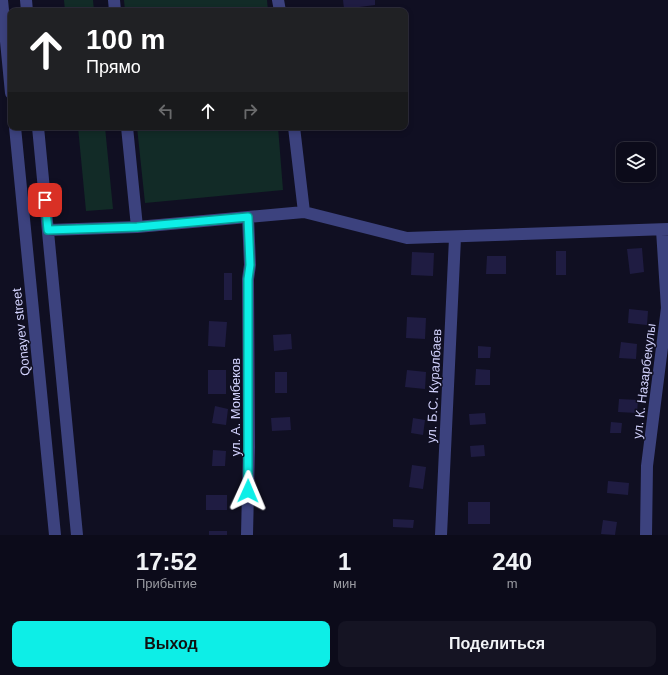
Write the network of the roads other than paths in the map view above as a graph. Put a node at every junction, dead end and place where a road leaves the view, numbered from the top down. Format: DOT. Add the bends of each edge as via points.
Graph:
graph roads {
  1 [pos="2,0"];
  2 [pos="8,86"];
  3 [pos="15,130"];
  4 [pos="38,130"];
  5 [pos="127,130"];
  6 [pos="294,130"];
  7 [pos="304,212"];
  8 [pos="248,217"];
  9 [pos="137,227"];
  10 [pos="48,230"];
  11 [pos="665,230"];
  12 [pos="455,238"];
  13 [pos="55,535"];
  14 [pos="77,535"];
  15 [pos="247,535"];
  16 [pos="441,535"];
  17 [pos="646,535"];
  1 -- 2 [label="street"];
  3 -- 13 [label="street, Qonayev street"];
  4 -- 10 [label="street"];
  5 -- 9 [label="street"];
  6 -- 7 [label="street"];
  7 -- 8 [label="street"];
  7 -- 12 [label="street" via="408,238"];
  8 -- 9 [label="street"];
  8 -- 15 [label="street, ул. А. Момбеков" via="250,265"];
  9 -- 10 [label="street"];
  10 -- 14 [label="street"];
  11 -- 12 [label="street"];
  11 -- 17 [label="street, ул. К. Назарбекулы" via="667,308 647,466"];
  12 -- 16 [label="street, ул. Б.С. Куралбаев"];
}
